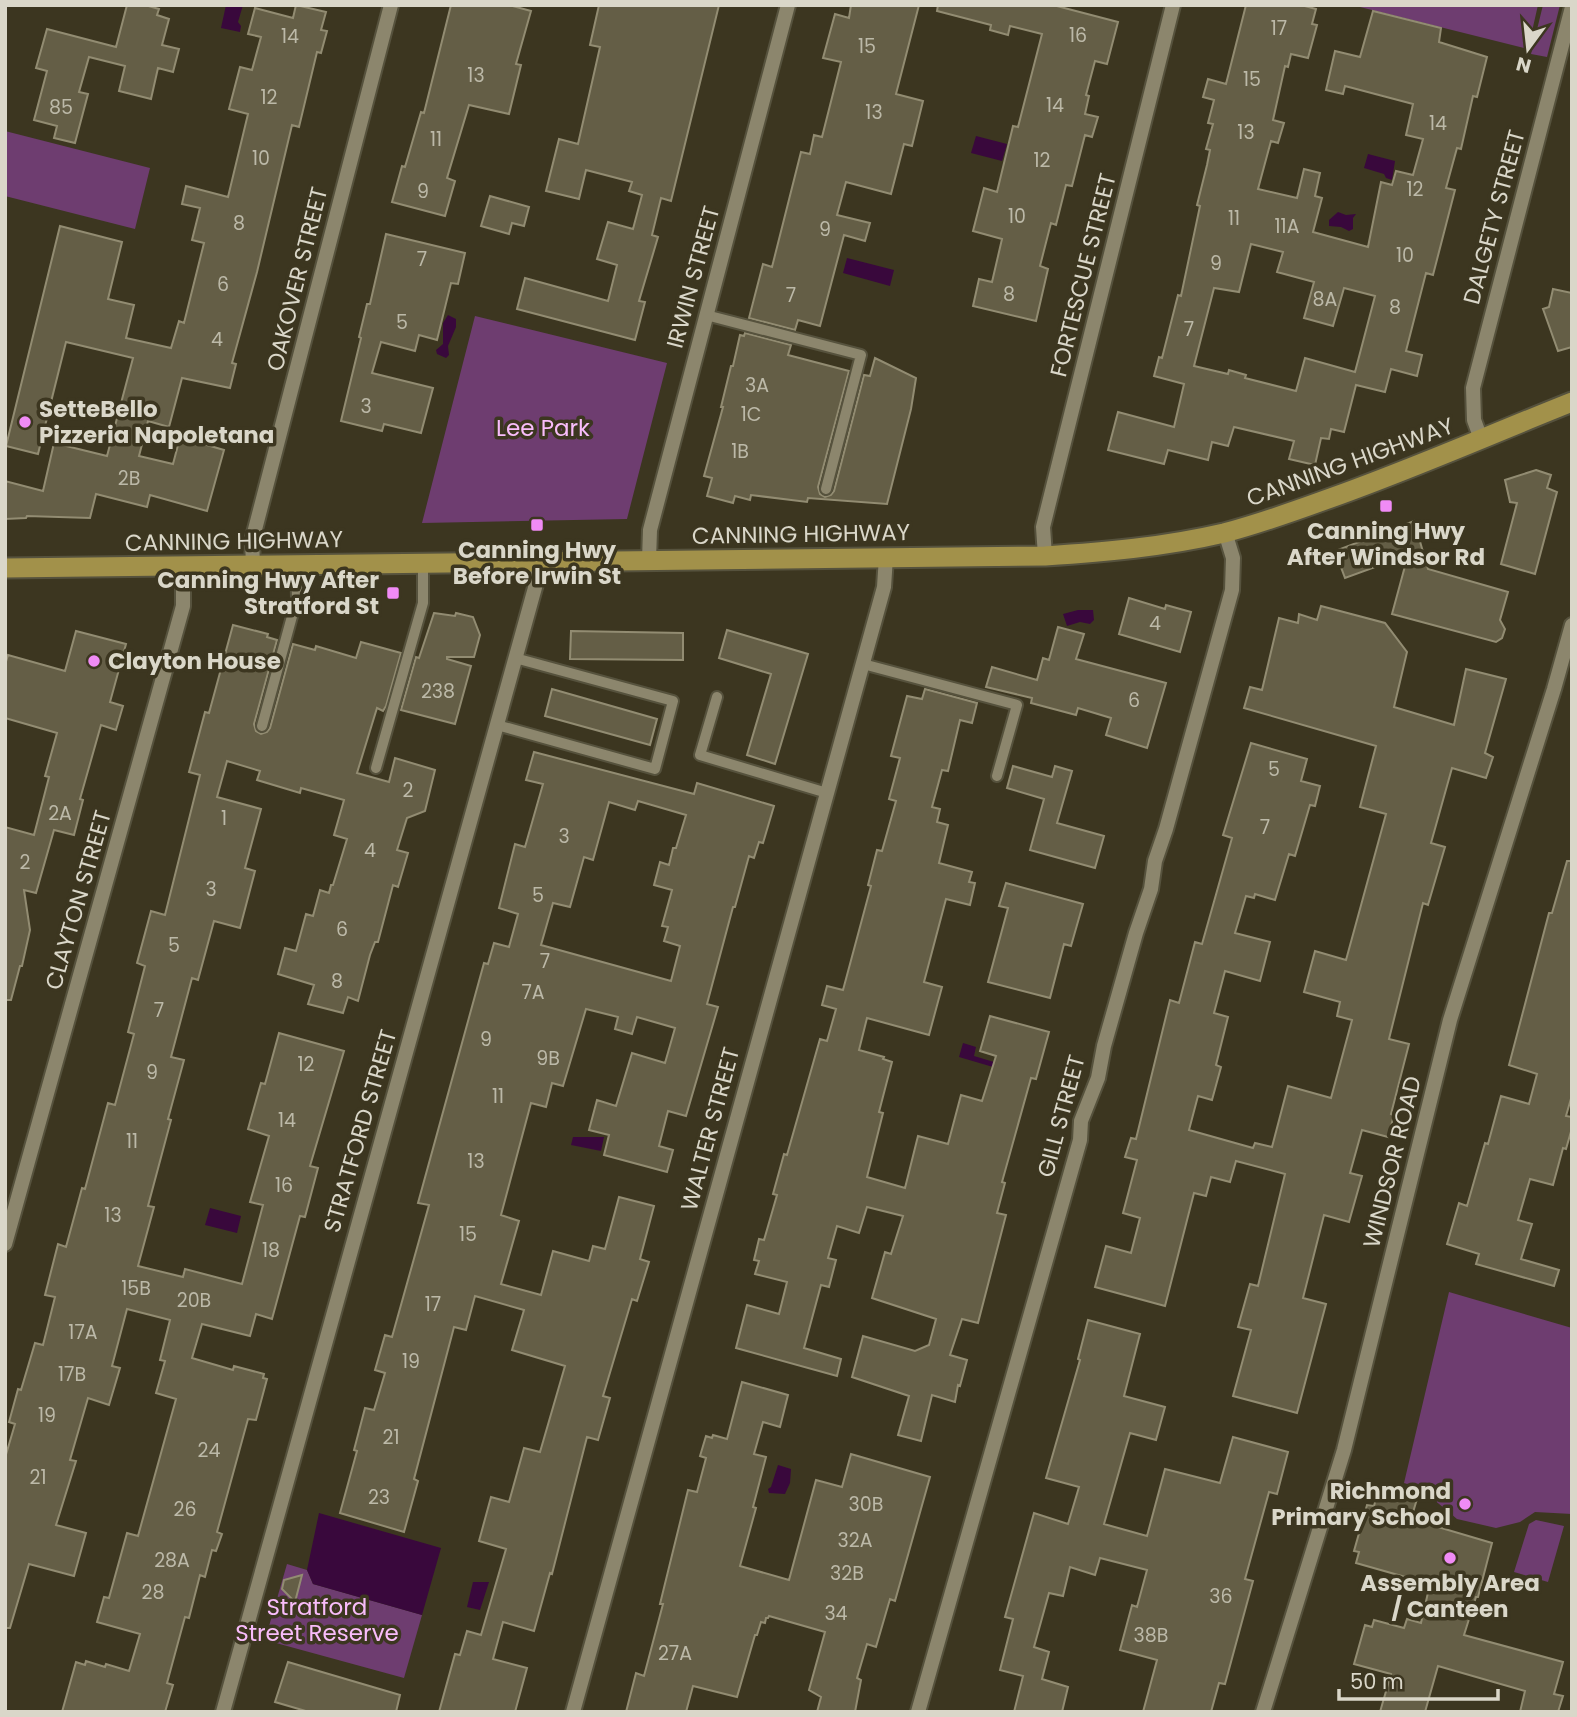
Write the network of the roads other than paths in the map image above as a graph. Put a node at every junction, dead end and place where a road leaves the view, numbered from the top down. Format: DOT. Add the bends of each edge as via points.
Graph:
graph roads {
  1 [pos="391,5"];
  2 [pos="788,5"];
  3 [pos="1173,5"];
  4 [pos="1572,7"];
  5 [pos="706,315"];
  6 [pos="1572,402"];
  7 [pos="1481,439"];
  8 [pos="826,489"];
  9 [pos="1225,532"];
  10 [pos="1045,556"];
  11 [pos="886,557"];
  12 [pos="649,560"];
  13 [pos="535,562"];
  14 [pos="423,563"];
  15 [pos="253,565"];
  16 [pos="296,565"];
  17 [pos="183,566"];
  18 [pos="5,568"];
  19 [pos="1572,625"];
  20 [pos="515,658"];
  21 [pos="863,664"];
  22 [pos="717,697"];
  23 [pos="497,724"];
  24 [pos="262,726"];
  25 [pos="376,768"];
  26 [pos="997,776"];
  27 [pos="827,793"];
  28 [pos="5,1244"];
  29 [pos="223,1712"];
  30 [pos="573,1712"];
  31 [pos="918,1712"];
  32 [pos="1263,1712"];
  1 -- 15 [label="street, OAKOVER STREET" via="252,541"];
  2 -- 5 [label="street, IRWIN STREET"];
  3 -- 10 [label="street, FORTESCUE STREET" via="1043,527"];
  4 -- 7 [label="street, DALGETY STREET" via="1473,388 1474,421"];
  5 -- 8 [label="lane" via="861,355"];
  5 -- 12 [label="street, IRWIN STREET" via="650,530"];
  6 -- 7 [label="highway, CANNING HIGHWAY"];
  7 -- 9 [label="highway, CANNING HIGHWAY" via="1384,479"];
  9 -- 10 [label="highway, CANNING HIGHWAY" via="1122,551"];
  9 -- 31 [label="street, GILL STREET" via="1233,558 1232,590"];
  10 -- 11 [label="highway, CANNING HIGHWAY"];
  11 -- 12 [label="highway, CANNING HIGHWAY"];
  11 -- 21 [label="street, WALTER STREET" via="886,581"];
  12 -- 13 [label="highway, CANNING HIGHWAY"];
  13 -- 14 [label="highway, CANNING HIGHWAY"];
  13 -- 20 [label="street, STRATFORD STREET" via="536,584"];
  14 -- 16 [label="highway, CANNING HIGHWAY"];
  14 -- 25 [label="lane" via="423,603"];
  15 -- 16 [label="highway, CANNING HIGHWAY"];
  15 -- 17 [label="highway, CANNING HIGHWAY"];
  16 -- 24 [label="lane" via="297,598"];
  17 -- 18 [label="highway, CANNING HIGHWAY"];
  17 -- 28 [label="street, CLAYTON STREET" via="183,606"];
  19 -- 32 [label="street, WINDSOR ROAD" via="1450,1020 1344,1450"];
  20 -- 23 [label="street, STRATFORD STREET"];
  20 -- 23 [label="lane" via="673,701 655,769"];
  21 -- 26 [label="lane" via="1017,705"];
  21 -- 27 [label="street, WALTER STREET"];
  22 -- 27 [label="lane" via="700,755"];
  23 -- 29 [label="street, STRATFORD STREET"];
  27 -- 30 [label="street, WALTER STREET"];
}
